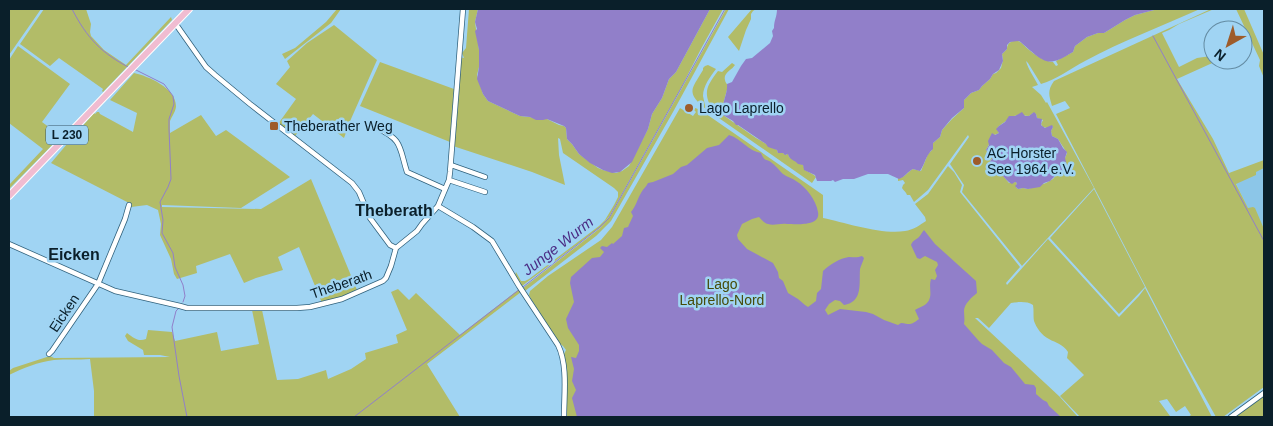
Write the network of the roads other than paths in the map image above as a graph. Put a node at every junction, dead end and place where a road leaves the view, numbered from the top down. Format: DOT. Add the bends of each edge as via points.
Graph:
graph roads {
  1 [pos="189,9"];
  2 [pos="463,9"];
  3 [pos="175,23"];
  4 [pos="376,128"];
  5 [pos="451,165"];
  6 [pos="485,177"];
  7 [pos="449,180"];
  8 [pos="446,189"];
  9 [pos="485,192"];
  10 [pos="9,196"];
  11 [pos="129,205"];
  12 [pos="438,206"];
  13 [pos="9,244"];
  14 [pos="396,248"];
  15 [pos="98,284"];
  16 [pos="530,290"];
  17 [pos="524,293"];
  18 [pos="180,306"];
  19 [pos="49,354"];
  20 [pos="1264,393"];
  21 [pos="564,417"];
  22 [pos="1231,417"];
  1 -- 3 [label="main road, L 230"];
  2 -- 5 [label="street"];
  3 -- 10 [label="main road, L 230"];
  3 -- 14 [label="street" via="215,76 352,183 370,218 390,245"];
  4 -- 8 [label="street" via="395,140 408,173"];
  5 -- 6 [label="street"];
  5 -- 7 [label="street"];
  7 -- 8 [label="street"];
  7 -- 9 [label="street"];
  8 -- 12 [label="street"];
  11 -- 15 [label="street, Eicken"];
  12 -- 14 [label="street" via="417,231"];
  12 -- 17 [label="street" via="495,245"];
  13 -- 15 [label="street, Eicken"];
  14 -- 18 [label="street, Theberath" via="383,281 329,302 297,308"];
  15 -- 18 [label="street, Eicken" via="115,292"];
  15 -- 19 [label="street, Eicken"];
  16 -- 17 [label="street"];
  17 -- 21 [label="street" via="562,354"];
  20 -- 22 [label="street"];
}
